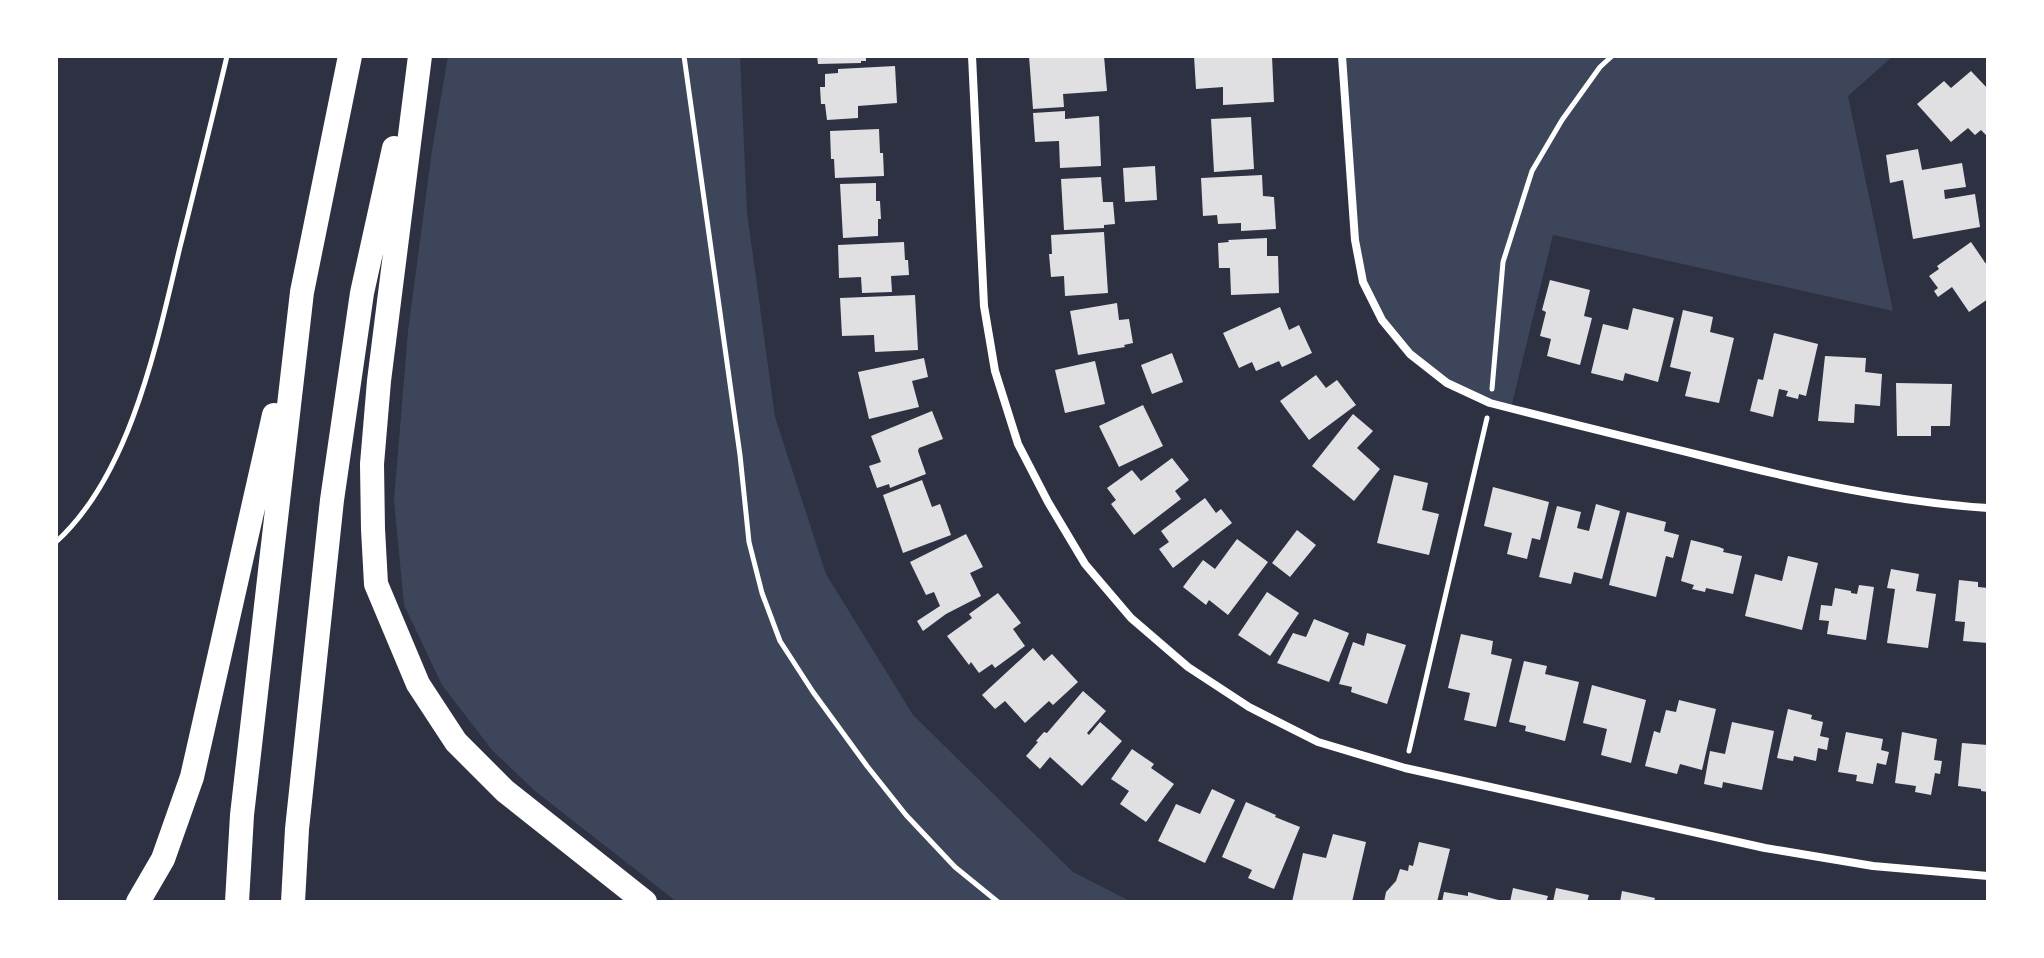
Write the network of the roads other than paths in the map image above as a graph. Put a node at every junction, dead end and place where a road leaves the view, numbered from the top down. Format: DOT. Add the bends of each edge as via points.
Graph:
graph roads {
  1 [pos="350,56"];
  2 [pos="412,56"];
  3 [pos="420,56"];
  4 [pos="972,56"];
  5 [pos="1342,56"];
  6 [pos="302,292"];
  7 [pos="1988,508"];
  8 [pos="1988,876"];
  9 [pos="138,902"];
  10 [pos="237,902"];
  11 [pos="293,902"];
  12 [pos="645,902"];
  1 -- 6 [label="highway"];
  2 -- 11 [label="highway" via="362,293 334,485"];
  3 -- 12 [label="highway" via="375,422 376,584 418,684 456,742 505,791"];
  4 -- 8 [label="street" via="984,306 995,371 1018,444 1085,564 1131,618 1188,667 1249,707 1318,742 1405,768 1765,848 1873,866"];
  5 -- 7 [label="street" via="1355,240 1363,282 1382,320 1410,354 1447,383 1490,403 1797,479"];
  6 -- 9 [label="highway" via="192,777 163,859"];
  6 -- 10 [label="highway" via="242,815"];
}
